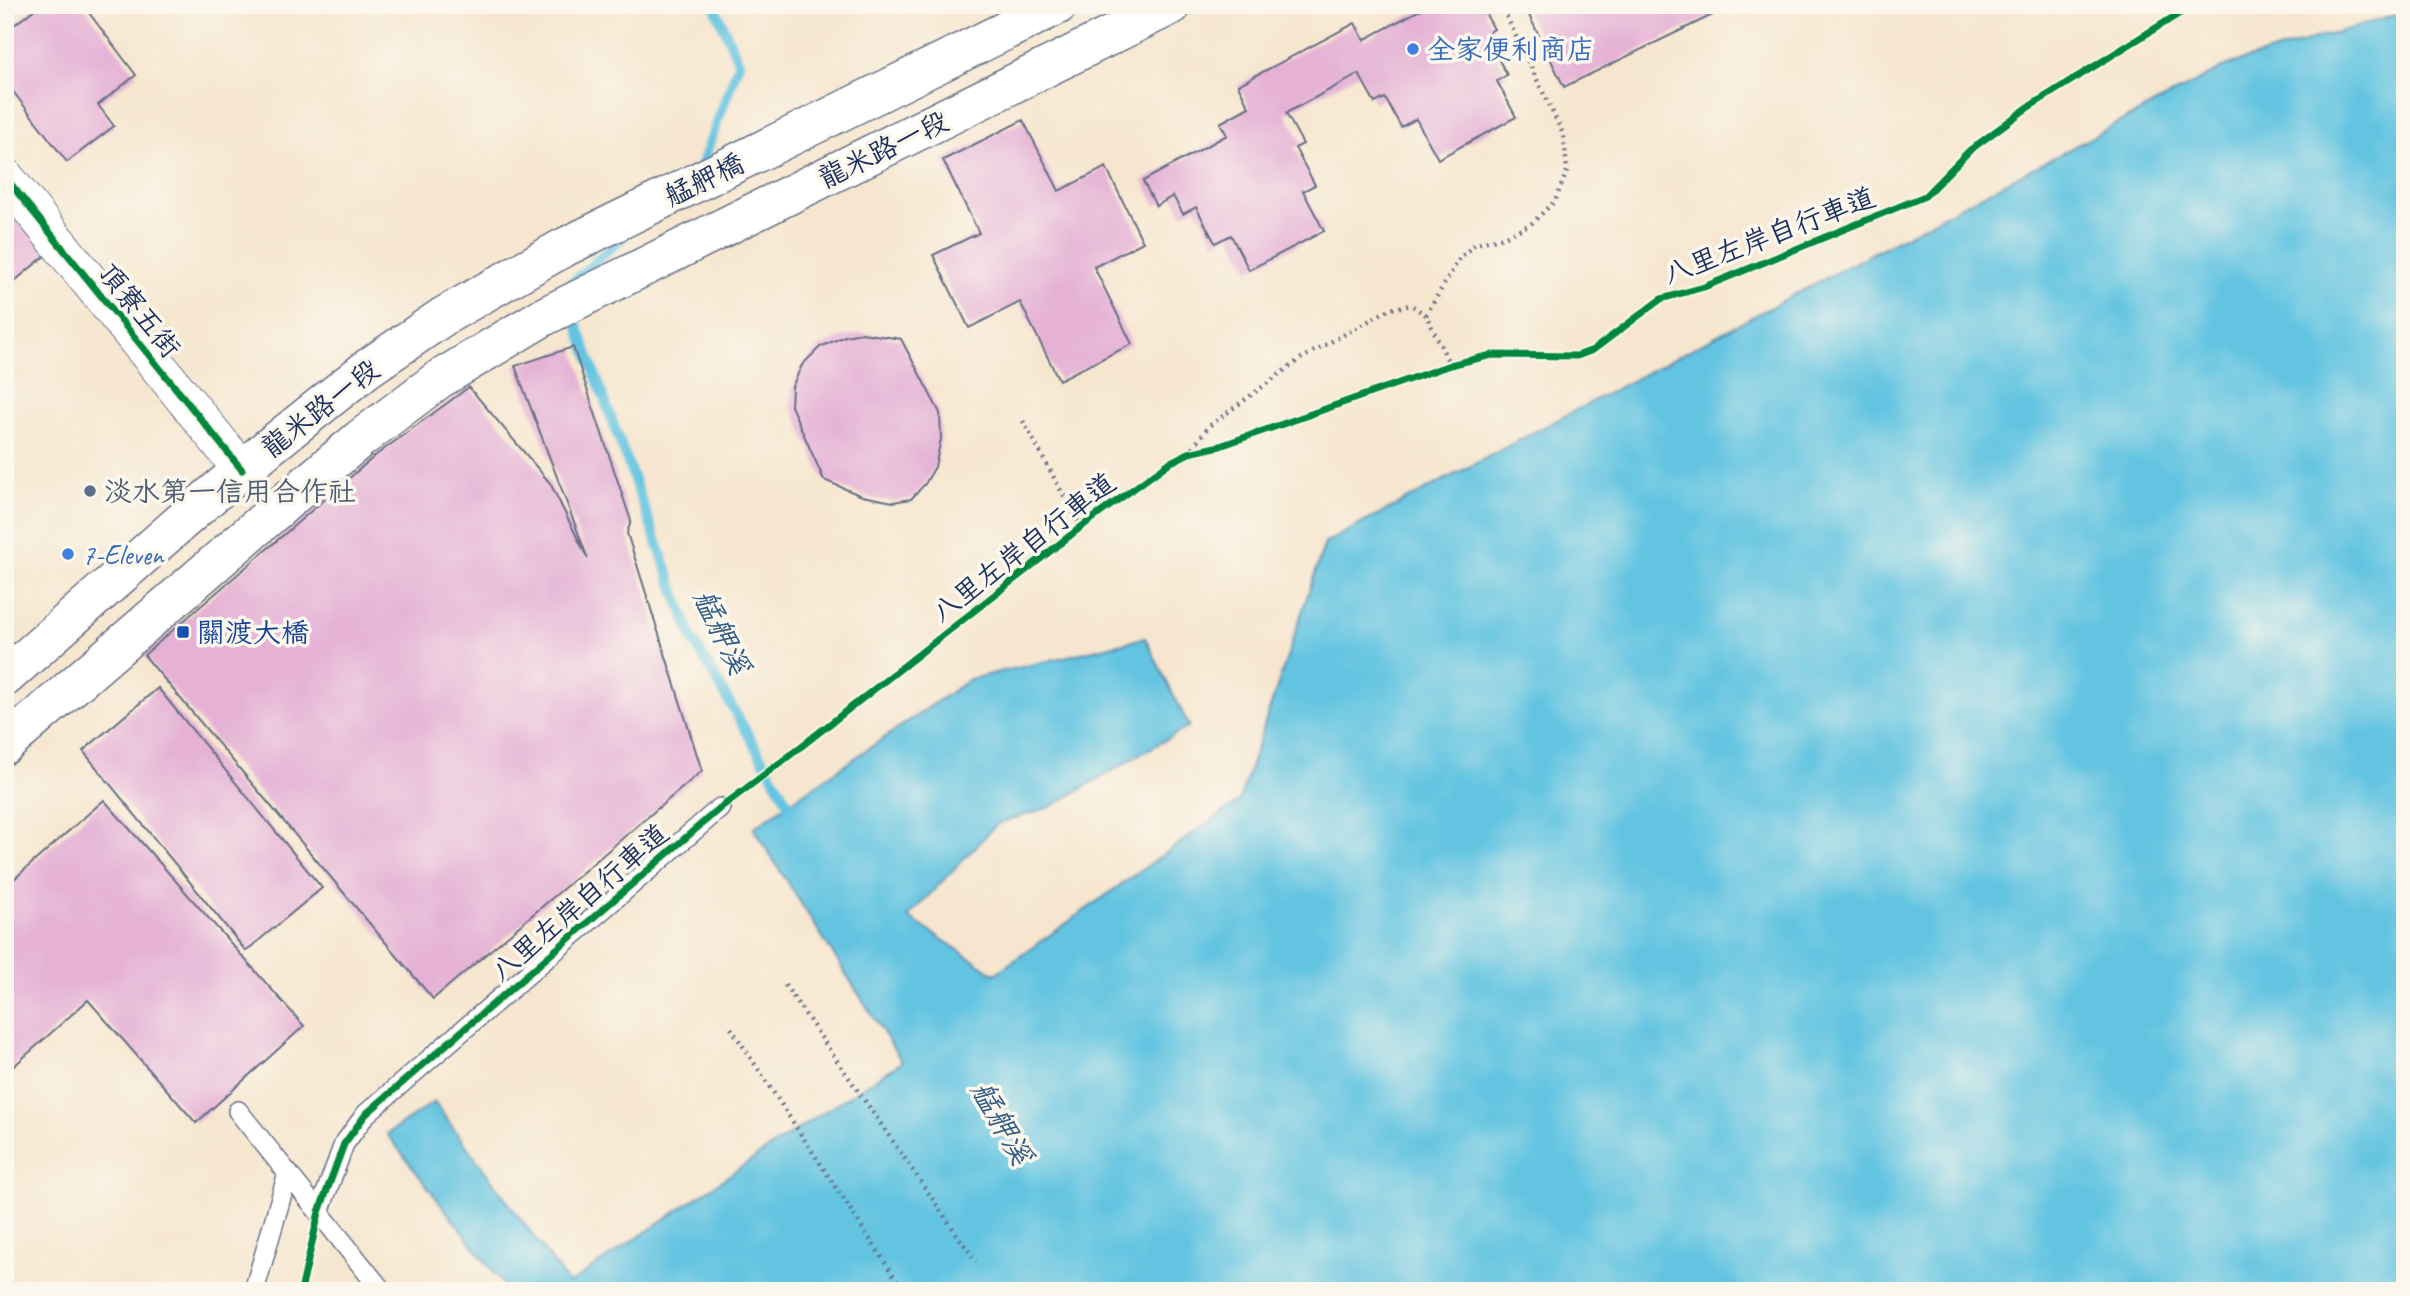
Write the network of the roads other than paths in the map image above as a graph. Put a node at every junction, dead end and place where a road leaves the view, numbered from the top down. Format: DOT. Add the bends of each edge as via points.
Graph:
graph roads {
  1 [pos="1058,5"];
  2 [pos="1172,5"];
  3 [pos="847,109"];
  4 [pos="5,177"];
  5 [pos="561,249"];
  6 [pos="242,470"];
  7 [pos="275,511"];
  8 [pos="5,677"];
  9 [pos="8,737"];
  10 [pos="720,808"];
  11 [pos="238,1111"];
  12 [pos="288,1173"];
  13 [pos="319,1212"];
  14 [pos="254,1291"];
  15 [pos="382,1291"];
  1 -- 3 [label="main road, 龍米路一段"];
  2 -- 7 [label="main road, 龍米路一段" via="543,317 438,380"];
  3 -- 5 [label="main road, 艋舺橋"];
  4 -- 6 [label="street, 頂寮五街"];
  5 -- 6 [label="main road, 龍米路一段" via="444,316 368,368"];
  6 -- 7 [label="lane, 頂寮五街"];
  6 -- 8 [label="main road, 龍米路一段"];
  7 -- 9 [label="main road, 龍米路一段"];
  10 -- 13 [label="lane, 八里左岸自行車道" via="366,1114 344,1144"];
  11 -- 12 [label="lane"];
  12 -- 13 [label="lane"];
  12 -- 14 [label="lane"];
  13 -- 15 [label="lane"];
}
